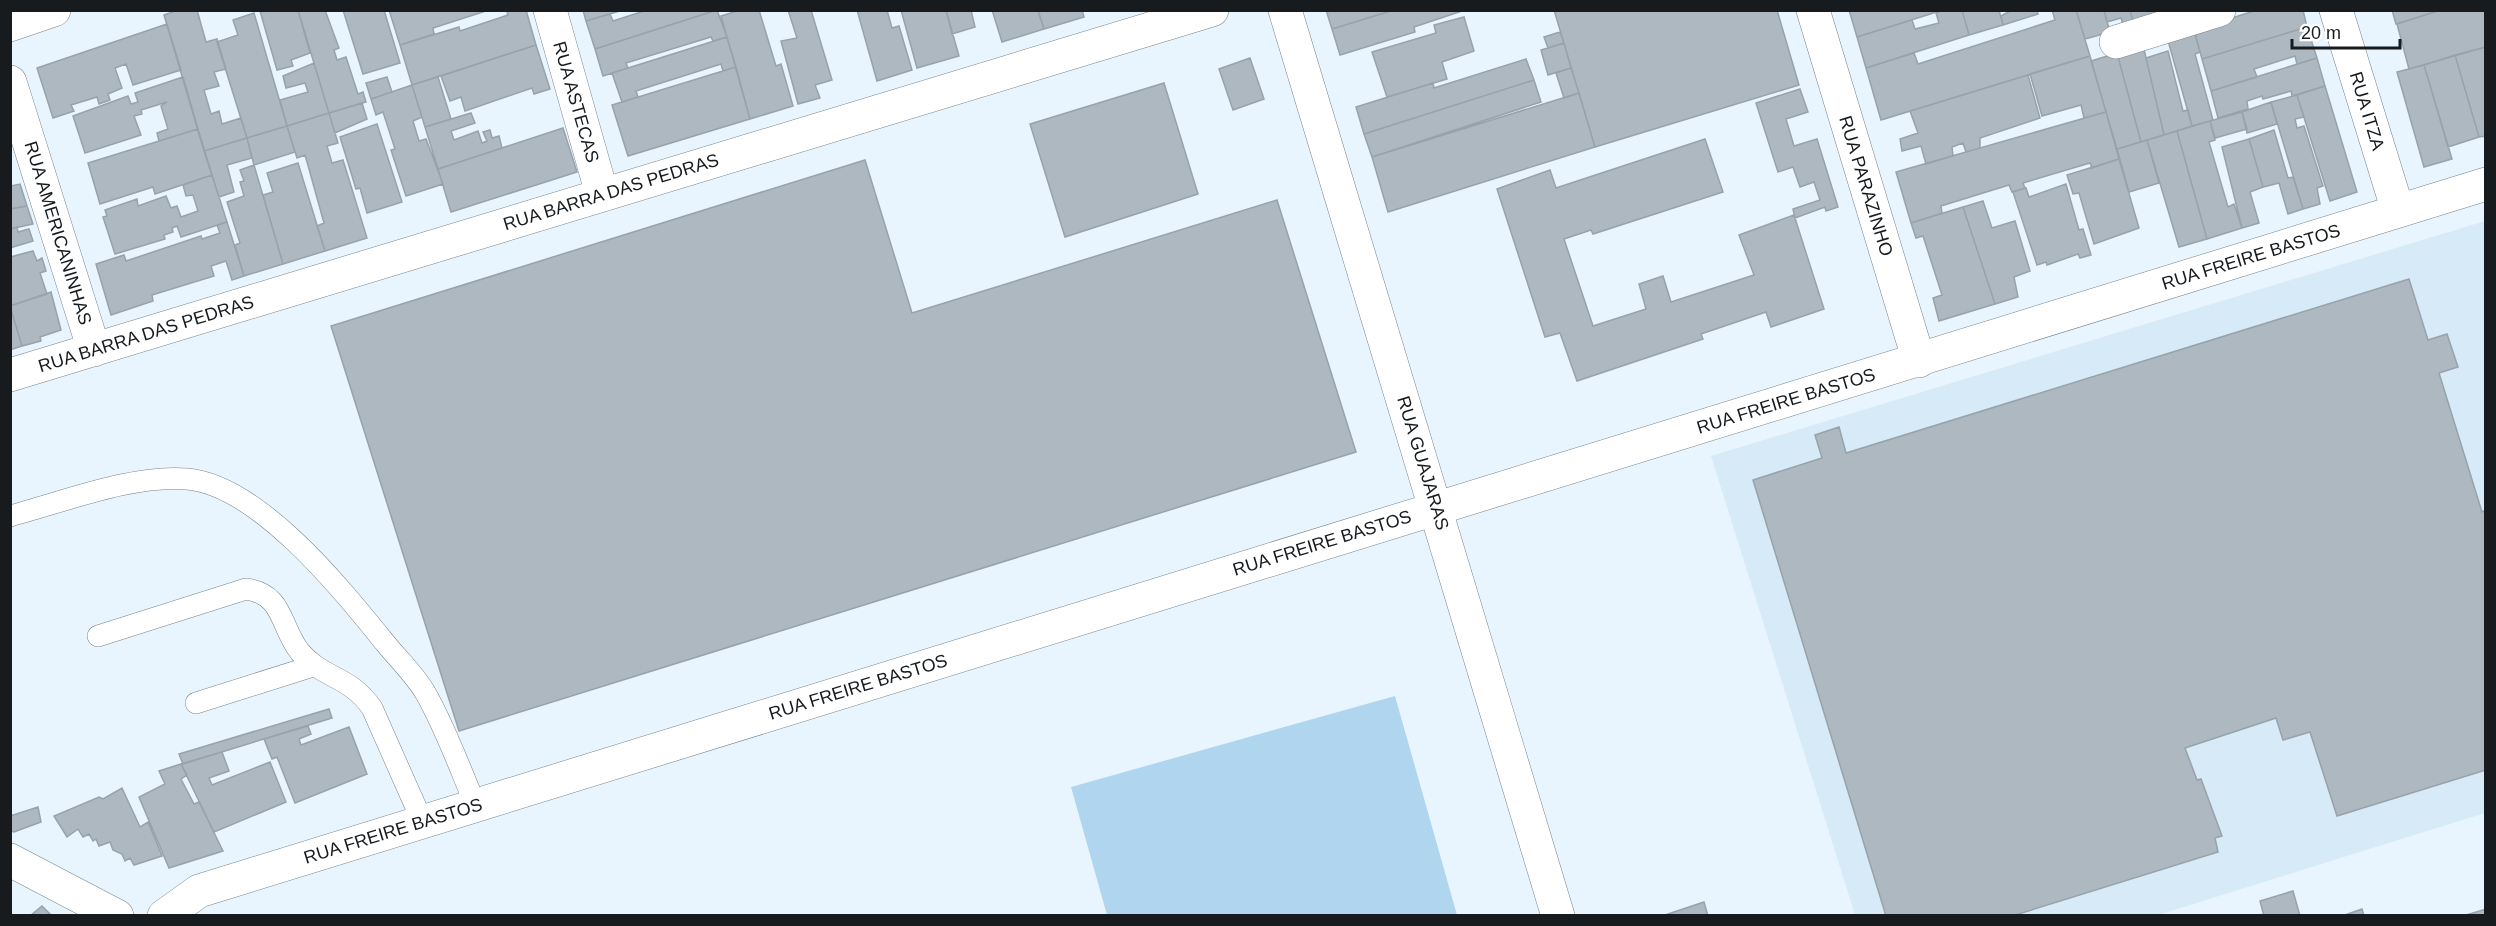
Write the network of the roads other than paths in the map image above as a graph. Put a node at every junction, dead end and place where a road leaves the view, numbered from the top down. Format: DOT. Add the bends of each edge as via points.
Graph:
graph roads {
  1 [pos="54,10"];
  2 [pos="550,10"];
  3 [pos="1212,10"];
  4 [pos="1285,10"];
  5 [pos="1813,10"];
  6 [pos="2219,10"];
  7 [pos="2336,10"];
  8 [pos="10,25"];
  9 [pos="2116,42"];
  10 [pos="10,82"];
  11 [pos="2486,184"];
  12 [pos="602,194"];
  13 [pos="2398,211"];
  14 [pos="94,350"];
  15 [pos="1919,360"];
  16 [pos="10,375"];
  17 [pos="1436,507"];
  18 [pos="10,516"];
  19 [pos="98,636"];
  20 [pos="313,666"];
  21 [pos="196,704"];
  22 [pos="476,806"];
  23 [pos="423,823"];
  24 [pos="10,860"];
  25 [pos="117,915"];
  26 [pos="164,915"];
  27 [pos="1558,915"];
  1 -- 8 [label="street"];
  2 -- 12 [label="street, RUA ASTECAS"];
  3 -- 12 [label="street, RUA BARRA DAS PEDRAS"];
  4 -- 17 [label="street, RUA GUAJARAS"];
  5 -- 15 [label="street, RUA PARAZINHO"];
  6 -- 9 [label="street"];
  7 -- 13 [label="street, RUA ITZA"];
  10 -- 14 [label="street, RUA AMERICANINHAS"];
  11 -- 13 [label="street, RUA FREIRE BASTOS"];
  12 -- 14 [label="street, RUA BARRA DAS PEDRAS"];
  13 -- 15 [label="street, RUA FREIRE BASTOS"];
  14 -- 16 [label="street, RUA BARRA DAS PEDRAS"];
  15 -- 17 [label="street, RUA FREIRE BASTOS"];
  17 -- 22 [label="street, RUA FREIRE BASTOS"];
  17 -- 27 [label="street, RUA GUAJARAS"];
  18 -- 22 [label="lane" via="155,478 190,479 227,490 299,546 357,608 425,693"];
  19 -- 20 [label="lane" via="246,589 269,596 298,649"];
  20 -- 21 [label="lane"];
  20 -- 23 [label="lane" via="348,682 367,701"];
  22 -- 23 [label="street, RUA FREIRE BASTOS"];
  23 -- 26 [label="street, RUA FREIRE BASTOS" via="199,891"];
  24 -- 25 [label="street"];
}
